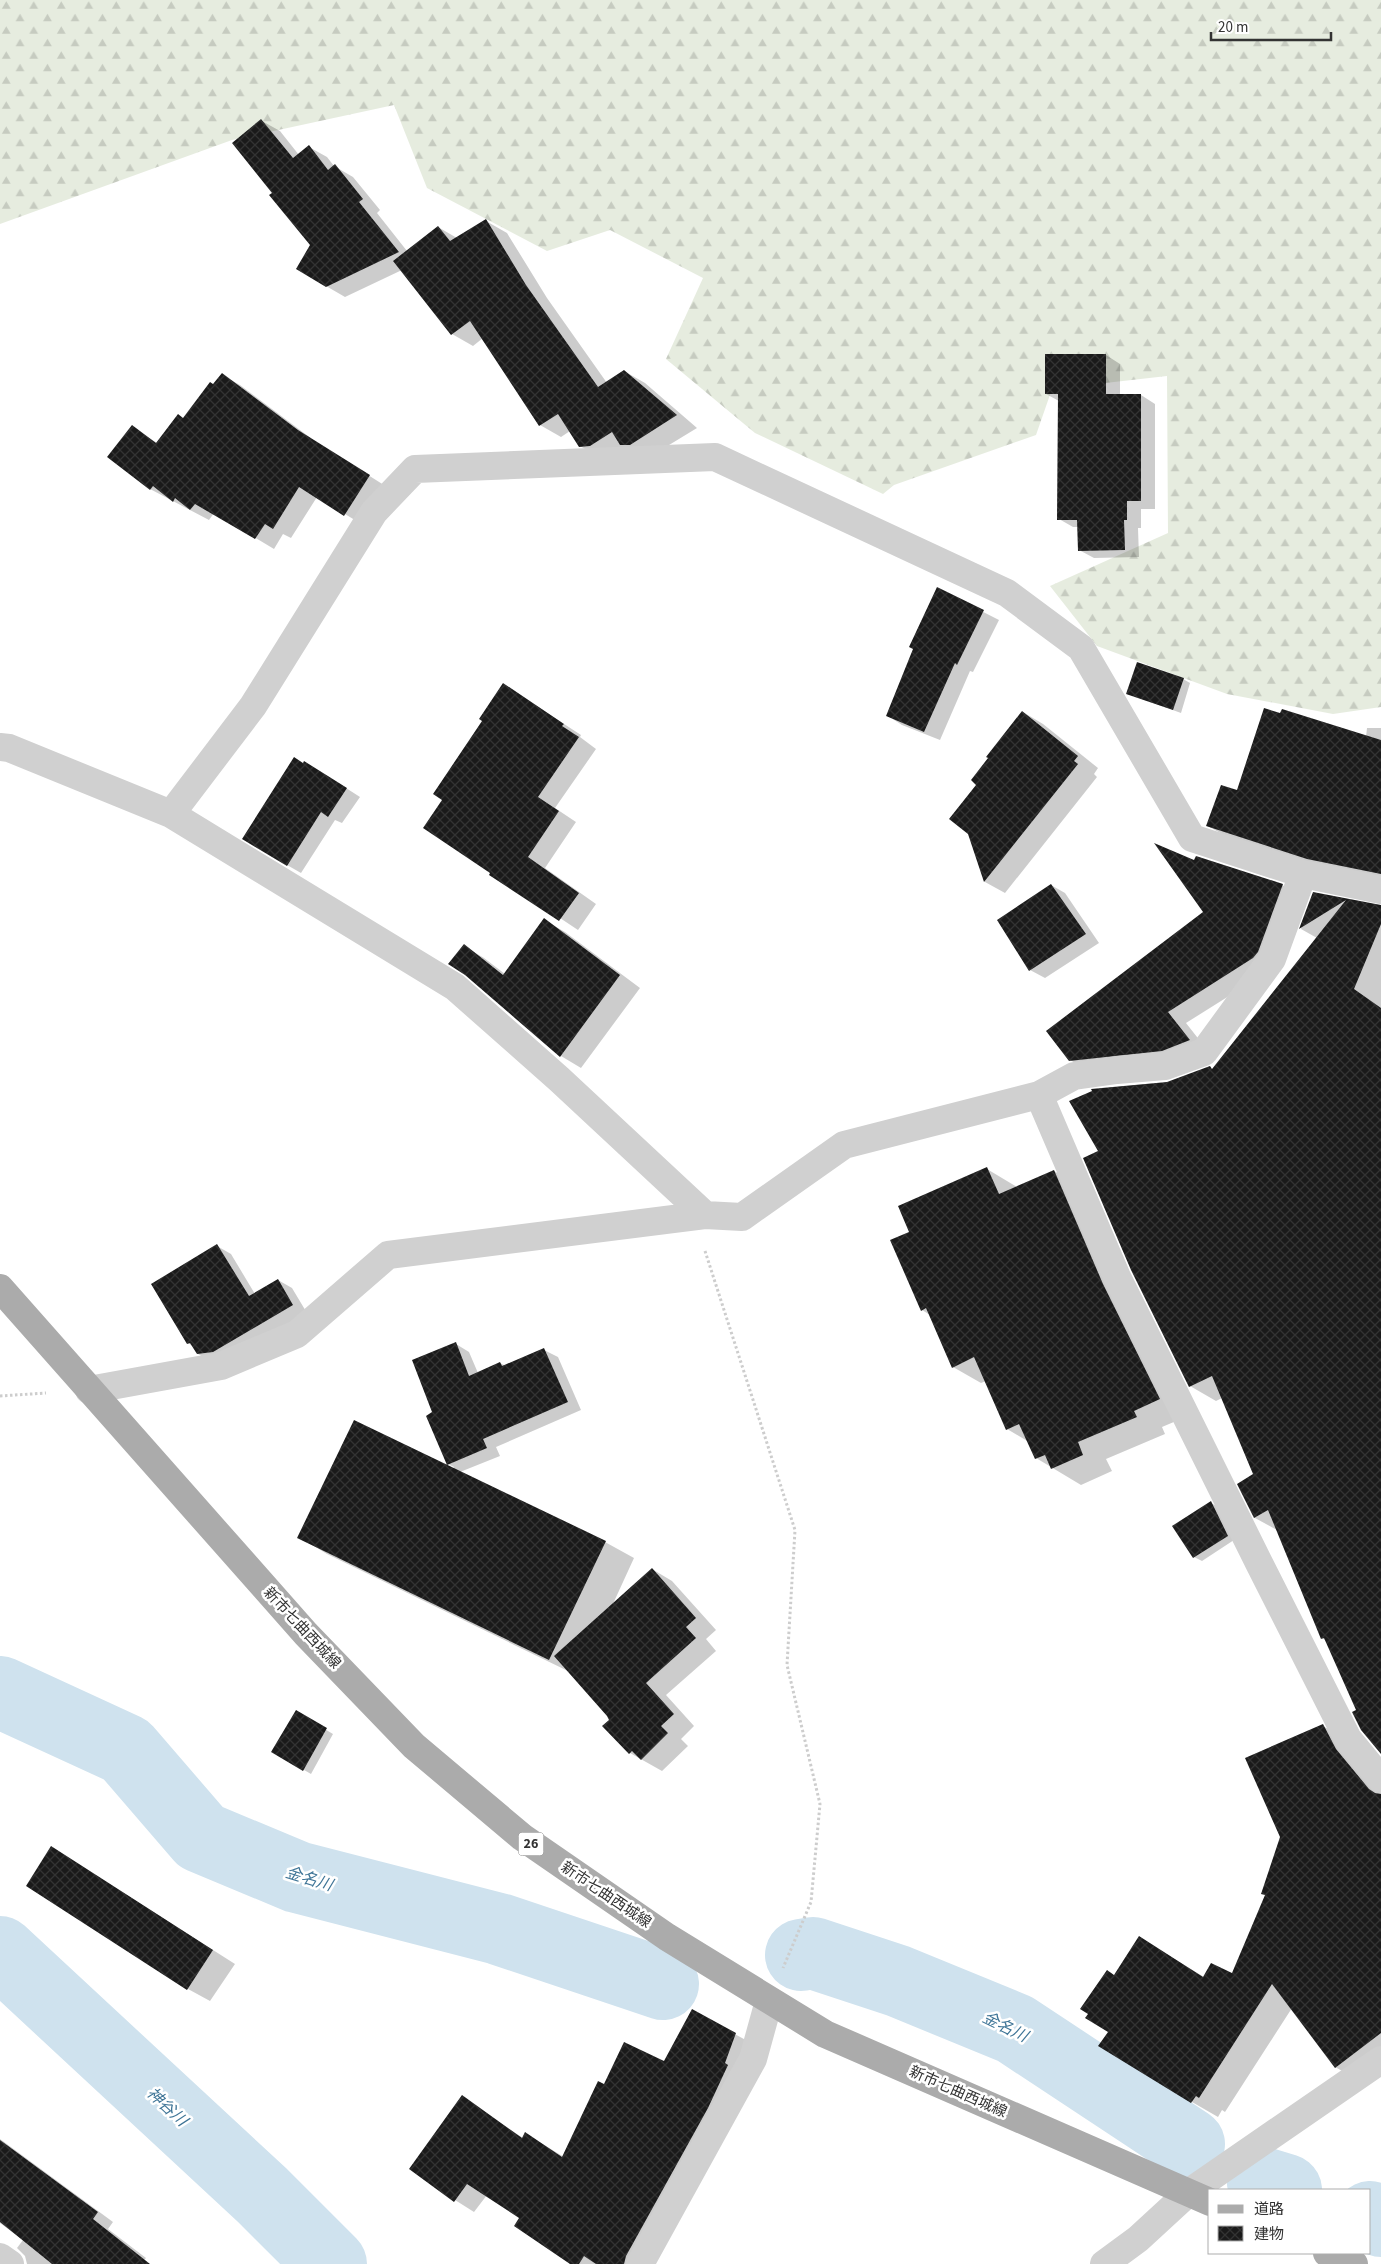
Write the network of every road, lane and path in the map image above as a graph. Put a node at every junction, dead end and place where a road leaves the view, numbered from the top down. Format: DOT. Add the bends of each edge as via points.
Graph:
graph roads {
  1 [pos="0,747"];
  2 [pos="171,814"];
  3 [pos="1303,874"];
  4 [pos="1381,890"];
  5 [pos="1039,1095"];
  6 [pos="705,1215"];
  7 [pos="0,1288"];
  8 [pos="89,1390"];
  9 [pos="1381,1780"];
  10 [pos="769,2001"];
  11 [pos="1381,2060"];
  12 [pos="1211,2189"];
  13 [pos="1199,2198"];
  14 [pos="1329,2254"];
  15 [pos="0,2257"];
  16 [pos="10,2264"];
  17 [pos="640,2264"];
  18 [pos="1104,2264"];
  19 [pos="1354,2264"];
  1 -- 2 [label="street"];
  2 -- 3 [label="street" via="253,706 374,512 414,468 715,457 1007,593 1081,648 1192,838"];
  2 -- 6 [label="street" via="455,987"];
  3 -- 4 [label="street"];
  3 -- 5 [label="street" via="1272,959 1204,1052 1165,1066 1074,1076"];
  5 -- 6 [label="street" via="844,1145 742,1216"];
  5 -- 9 [label="street" via="1117,1277 1251,1548 1348,1740"];
  6 -- 8 [label="street" via="388,1255 297,1334 221,1366"];
  6 -- 10 [label="path" via="704,1248 795,1530 788,1665 820,1804 811,1902"];
  7 -- 8 [label="main road, 新市七曲西城線 / 26"];
  8 -- 10 [label="main road, 新市七曲西城線 / 26" via="306,1634 414,1746 522,1837 667,1937"];
  10 -- 13 [label="main road, 新市七曲西城線 / 26" via="825,2034"];
  10 -- 17 [label="street" via="754,2059"];
  11 -- 12 [label="street"];
  13 -- 18 [label="street"];
  14 -- 19 [label="main road"];
  15 -- 16 [label="street"];
}
